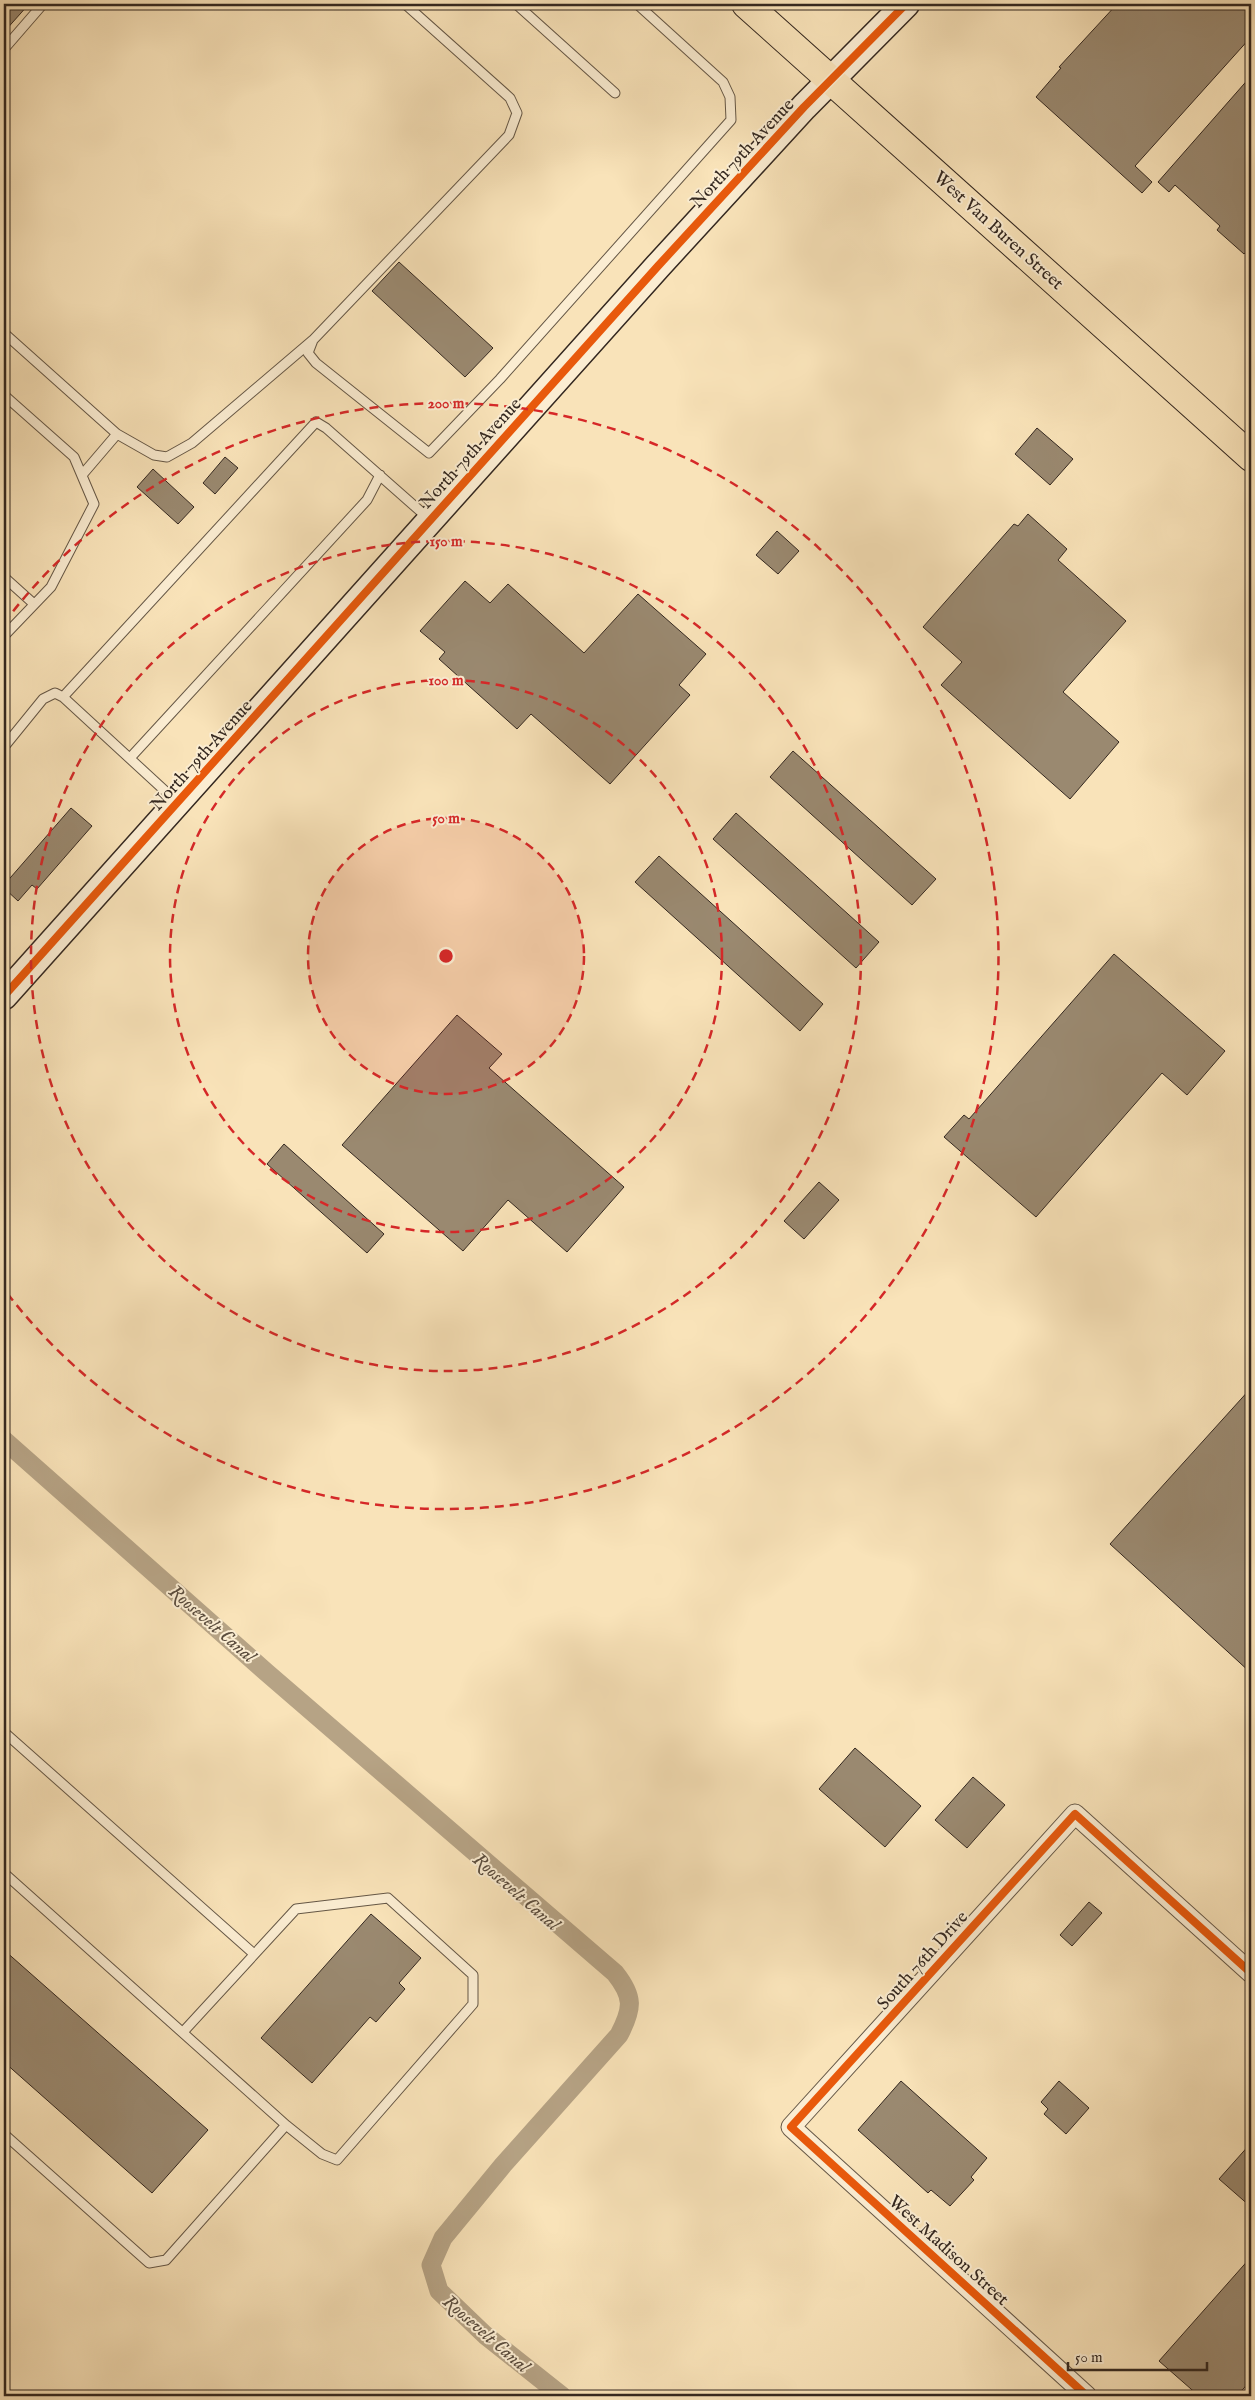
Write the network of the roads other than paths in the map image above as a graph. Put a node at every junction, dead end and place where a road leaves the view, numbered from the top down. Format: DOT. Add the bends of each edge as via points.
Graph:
graph roads {
  1 [pos="43,4"];
  2 [pos="405,4"];
  3 [pos="516,4"];
  4 [pos="637,4"];
  5 [pos="746,4"];
  6 [pos="906,4"];
  7 [pos="4,49"];
  8 [pos="830,80"];
  9 [pos="615,94"];
  10 [pos="4,333"];
  11 [pos="313,340"];
  12 [pos="4,395"];
  13 [pos="117,434"];
  14 [pos="1251,457"];
  15 [pos="82,475"];
  16 [pos="380,475"];
  17 [pos="430,520"];
  18 [pos="4,577"];
  19 [pos="34,604"];
  20 [pos="4,636"];
  21 [pos="63,697"];
  22 [pos="4,747"];
  23 [pos="130,758"];
  24 [pos="178,803"];
  25 [pos="4,996"];
  26 [pos="4,1732"];
  27 [pos="4,1873"];
  28 [pos="254,1954"];
  29 [pos="1251,1973"];
  30 [pos="183,2032"];
  31 [pos="286,2125"];
  32 [pos="792,2127"];
  33 [pos="4,2134"];
  34 [pos="1087,2396"];
  1 -- 7 [label="lane"];
  2 -- 11 [label="lane" via="510,98 517,113 509,135"];
  3 -- 9 [label="lane"];
  4 -- 11 [label="lane" via="723,82 730,97 731,120 500,379 429,453 316,363 308,353"];
  5 -- 8 [label="main road, West Van Buren Street"];
  6 -- 8 [label="street, North 79th Avenue"];
  8 -- 14 [label="main road, West Van Buren Street"];
  8 -- 17 [label="street, North 79th Avenue"];
  10 -- 13 [label="lane"];
  11 -- 13 [label="lane" via="179,452 167,457 154,455"];
  12 -- 15 [label="lane" via="74,457"];
  13 -- 15 [label="lane"];
  15 -- 19 [label="lane" via="94,504 50,587"];
  16 -- 17 [label="lane"];
  16 -- 21 [label="lane" via="316,422"];
  16 -- 23 [label="lane" via="367,500"];
  17 -- 24 [label="street, North 79th Avenue"];
  18 -- 19 [label="lane"];
  19 -- 20 [label="lane"];
  21 -- 22 [label="lane" via="55,693 43,699"];
  21 -- 23 [label="lane"];
  23 -- 24 [label="lane"];
  24 -- 25 [label="street, North 79th Avenue"];
  26 -- 28 [label="lane"];
  27 -- 30 [label="lane"];
  28 -- 30 [label="lane"];
  28 -- 31 [label="lane" via="296,1909 388,1898 473,1975 473,2004 337,2160 322,2154"];
  29 -- 32 [label="street, South 76th Drive" via="1075,1814"];
  30 -- 31 [label="lane"];
  31 -- 33 [label="lane" via="166,2260 149,2262"];
  32 -- 34 [label="street, West Madison Street"];
}
